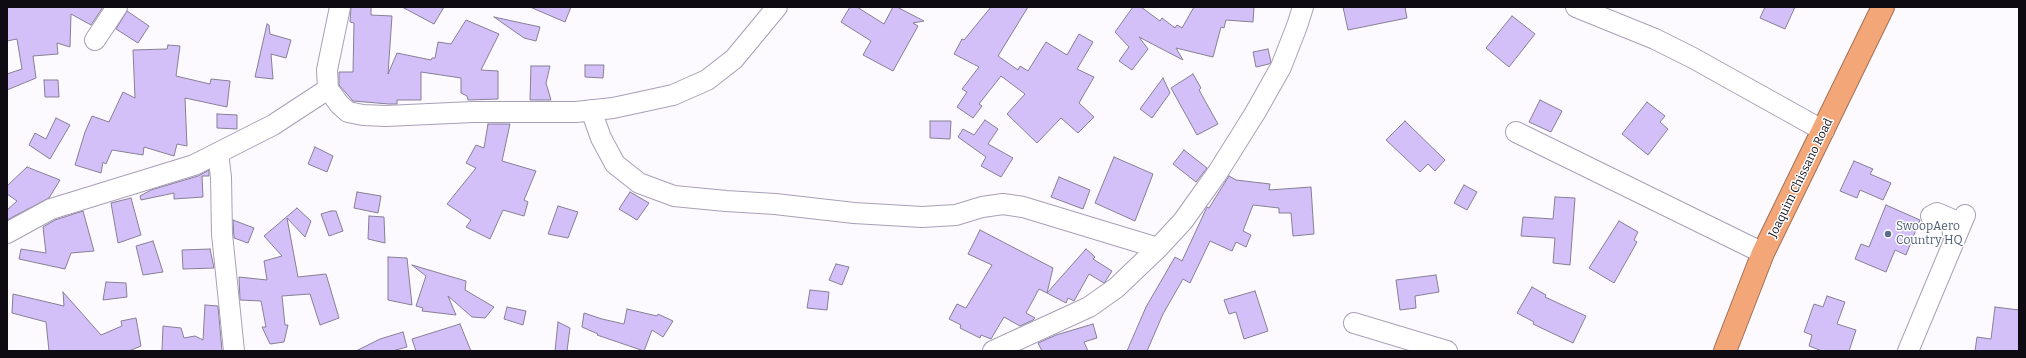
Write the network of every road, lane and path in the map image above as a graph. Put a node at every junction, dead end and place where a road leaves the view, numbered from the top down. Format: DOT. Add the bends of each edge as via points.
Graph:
graph roads {
  1 [pos="117,7"];
  2 [pos="340,7"];
  3 [pos="777,7"];
  4 [pos="1303,7"];
  5 [pos="1576,7"];
  6 [pos="1883,7"];
  7 [pos="95,40"];
  8 [pos="328,89"];
  9 [pos="591,110"];
  10 [pos="1516,132"];
  11 [pos="1824,132"];
  12 [pos="218,153"];
  13 [pos="1965,215"];
  14 [pos="1931,216"];
  15 [pos="7,233"];
  16 [pos="1954,241"];
  17 [pos="1158,248"];
  18 [pos="1764,253"];
  19 [pos="1354,323"];
  20 [pos="234,351"];
  21 [pos="993,351"];
  22 [pos="1447,351"];
  23 [pos="1725,351"];
  24 [pos="1908,351"];
  1 -- 7 [label="street"];
  2 -- 8 [label="street" via="327,70"];
  3 -- 9 [label="street" via="734,59 707,80 672,95 613,108"];
  4 -- 17 [label="street" via="1281,67 1255,113 1183,221"];
  5 -- 11 [label="street" via="1693,58"];
  6 -- 11 [label="highway, Joaquim Chissano Road"];
  8 -- 9 [label="street" via="348,112 363,115"];
  8 -- 12 [label="street" via="273,125"];
  9 -- 17 [label="street" via="601,138 615,164 639,183 674,196 922,218 956,215 1002,204 1023,207"];
  10 -- 18 [label="street"];
  11 -- 18 [label="highway, Joaquim Chissano Road"];
  12 -- 15 [label="street" via="194,165 51,209"];
  12 -- 20 [label="street" via="222,234"];
  13 -- 16 [label="street"];
  14 -- 16 [label="street" via="1937,213 1951,219"];
  16 -- 24 [label="street"];
  17 -- 21 [label="street" via="1116,288 1089,307"];
  18 -- 23 [label="highway, Joaquim Chissano Road"];
  19 -- 22 [label="street"];
}
